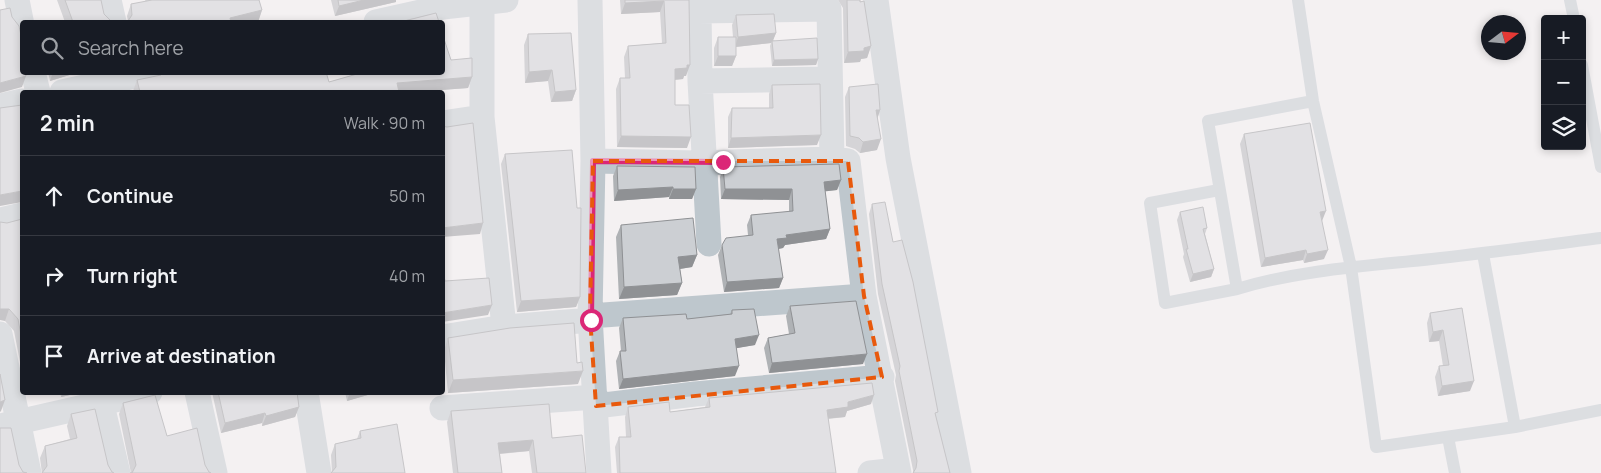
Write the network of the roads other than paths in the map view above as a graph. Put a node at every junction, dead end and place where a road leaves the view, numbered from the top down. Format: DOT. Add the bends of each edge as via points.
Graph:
graph roads {
  1 [pos="17,0"];
  2 [pos="109,0"];
  3 [pos="590,0"];
  4 [pos="876,0"];
  5 [pos="1298,0"];
  6 [pos="1570,0"];
  7 [pos="494,2"];
  8 [pos="699,5"];
  9 [pos="1573,15"];
  10 [pos="21,20"];
  11 [pos="114,20"];
  12 [pos="386,20"];
  13 [pos="34,75"];
  14 [pos="144,75"];
  15 [pos="828,79"];
  16 [pos="127,81"];
  17 [pos="700,81"];
  18 [pos="1586,86"];
  19 [pos="38,90"];
  20 [pos="74,90"];
  21 [pos="20,101"];
  22 [pos="1313,102"];
  23 [pos="0,106"];
  24 [pos="482,117"];
  25 [pos="445,123"];
  26 [pos="832,159"];
  27 [pos="593,161"];
  28 [pos="704,162"];
  29 [pos="1601,167"];
  30 [pos="1219,190"];
  31 [pos="20,215"];
  32 [pos="0,220"];
  33 [pos="1601,238"];
  34 [pos="709,244"];
  35 [pos="1483,254"];
  36 [pos="1352,267"];
  37 [pos="1237,289"];
  38 [pos="864,296"];
  39 [pos="590,318"];
  40 [pos="504,327"];
  41 [pos="0,334"];
  42 [pos="445,337"];
  43 [pos="882,378"];
  44 [pos="125,395"];
  45 [pos="198,395"];
  46 [pos="306,395"];
  47 [pos="100,398"];
  48 [pos="596,402"];
  49 [pos="442,408"];
  50 [pos="1601,410"];
  51 [pos="9,423"];
  52 [pos="1515,427"];
  53 [pos="1448,437"];
  54 [pos="899,472"];
  55 [pos="29,473"];
  56 [pos="118,473"];
  57 [pos="215,473"];
  58 [pos="319,473"];
  59 [pos="599,473"];
  60 [pos="870,473"];
  61 [pos="959,473"];
  62 [pos="1455,473"];
  1 -- 10 [label="street"];
  2 -- 11 [label="street"];
  3 -- 27 [label="street"];
  4 -- 61 [label="street" via="898,158"];
  5 -- 22 [label="lane"];
  6 -- 9 [label="lane"];
  7 -- 12 [label="street"];
  7 -- 24 [label="street"];
  8 -- 15 [label="street" via="829,10"];
  8 -- 17 [label="street"];
  13 -- 19 [label="street"];
  14 -- 16 [label="street"];
  15 -- 17 [label="street"];
  15 -- 26 [label="street"];
  16 -- 20 [label="street"];
  17 -- 28 [label="street"];
  18 -- 29 [label="lane"];
  21 -- 23 [label="street"];
  22 -- 30 [label="lane" via="1208,121"];
  22 -- 36 [label="lane"];
  24 -- 25 [label="street"];
  24 -- 40 [label="street"];
  26 -- 28 [label="street"];
  26 -- 38 [label="street" via="848,161"];
  27 -- 28 [label="street"];
  27 -- 39 [label="street"];
  28 -- 34 [label="street"];
  30 -- 37 [label="lane"];
  30 -- 37 [label="lane" via="1150,203 1165,303"];
  31 -- 32 [label="street"];
  33 -- 35 [label="lane"];
  35 -- 36 [label="lane"];
  35 -- 52 [label="lane"];
  36 -- 37 [label="lane" via="1273,278"];
  36 -- 53 [label="lane" via="1376,447"];
  38 -- 39 [label="street"];
  38 -- 43 [label="street"];
  39 -- 40 [label="street"];
  39 -- 48 [label="street"];
  40 -- 42 [label="street"];
  41 -- 51 [label="street"];
  43 -- 48 [label="street"];
  43 -- 54 [label="street"];
  44 -- 47 [label="street"];
  45 -- 57 [label="street"];
  46 -- 58 [label="street"];
  47 -- 51 [label="street"];
  47 -- 56 [label="street"];
  48 -- 49 [label="street"];
  48 -- 59 [label="street"];
  50 -- 52 [label="lane"];
  51 -- 55 [label="street"];
  52 -- 53 [label="lane"];
  53 -- 62 [label="lane"];
  54 -- 60 [label="street"];
}
